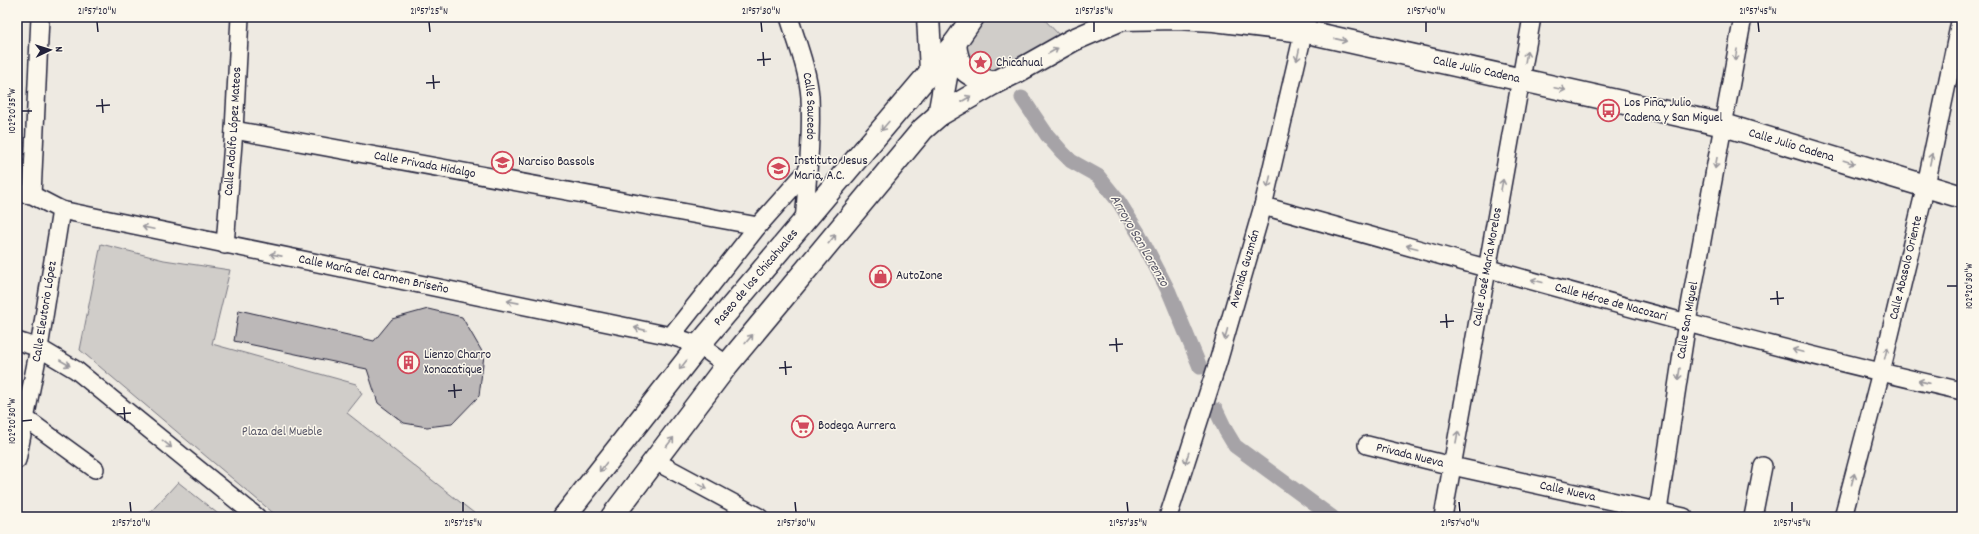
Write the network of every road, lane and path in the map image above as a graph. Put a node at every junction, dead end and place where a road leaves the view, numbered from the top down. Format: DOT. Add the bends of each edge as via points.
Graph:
graph roads {
  1 [pos="40,17"];
  2 [pos="240,17"];
  3 [pos="789,17"];
  4 [pos="928,17"];
  5 [pos="954,17"];
  6 [pos="973,17"];
  7 [pos="1177,17"];
  8 [pos="1532,17"];
  9 [pos="1743,17"];
  10 [pos="1960,17"];
  11 [pos="1305,24"];
  12 [pos="955,43"];
  13 [pos="931,70"];
  14 [pos="1522,81"];
  15 [pos="994,83"];
  16 [pos="906,101"];
  17 [pos="939,115"];
  18 [pos="1724,125"];
  19 [pos="922,129"];
  20 [pos="234,130"];
  21 [pos="807,171"];
  22 [pos="1926,185"];
  23 [pos="25,194"];
  24 [pos="1962,197"];
  25 [pos="1263,206"];
  26 [pos="61,210"];
  27 [pos="804,223"];
  28 [pos="758,226"];
  29 [pos="225,245"];
  30 [pos="1487,268"];
  31 [pos="1687,322"];
  32 [pos="671,336"];
  33 [pos="17,341"];
  34 [pos="699,345"];
  35 [pos="38,348"];
  36 [pos="727,365"];
  37 [pos="1881,372"];
  38 [pos="1962,391"];
  39 [pos="25,418"];
  40 [pos="1367,445"];
  41 [pos="17,456"];
  42 [pos="655,461"];
  43 [pos="1452,466"];
  44 [pos="1763,466"];
  45 [pos="95,469"];
  46 [pos="1657,514"];
  47 [pos="257,517"];
  48 [pos="564,517"];
  49 [pos="612,517"];
  50 [pos="759,517"];
  51 [pos="1168,517"];
  52 [pos="1443,517"];
  53 [pos="1684,517"];
  54 [pos="1752,517"];
  55 [pos="1843,517"];
  1 -- 23 [label="street"];
  2 -- 20 [label="street, Calle Adolfo López Mateos"];
  3 -- 21 [label="street, Calle Saucedo" via="810,96"];
  4 -- 13 [label="main road"];
  5 -- 12 [label="main road"];
  6 -- 12 [label="main road"];
  7 -- 11 [label="main road, Calle Julio Cadena"];
  15 -- 7 [label="main road, Calle Julio Cadena, one-way" via="1073,40 1122,19"];
  14 -- 8 [label="street, Calle José María Morelos, one-way"];
  9 -- 18 [label="street, Calle San Miguel, one-way"];
  22 -- 10 [label="street, Calle Abasolo Oriente, one-way"];
  11 -- 14 [label="main road, Calle Julio Cadena, one-way"];
  11 -- 25 [label="street, Avenida Guzmán, one-way"];
  12 -- 13 [label="main road, Paseo de los Chicahuales"];
  12 -- 15 [label="main road" via="956,55 964,70 974,77"];
  12 -- 17 [label="main road"];
  13 -- 16 [label="main road, Paseo de los Chicahuales"];
  14 -- 18 [label="main road, Calle Julio Cadena, one-way"];
  30 -- 14 [label="street, Calle José María Morelos, one-way"];
  17 -- 15 [label="main road, one-way"];
  16 -- 19 [label="main road" via="917,102 924,109"];
  16 -- 27 [label="main road, Paseo de los Chicahuales, one-way"];
  17 -- 19 [label="main road"];
  18 -- 22 [label="main road, Calle Julio Cadena, one-way"];
  18 -- 31 [label="street, Calle San Miguel, one-way"];
  36 -- 19 [label="main road, one-way"];
  20 -- 28 [label="street, Calle Privada Hidalgo"];
  20 -- 29 [label="street, Calle Adolfo López Mateos"];
  21 -- 27 [label="street, Calle Saucedo"];
  21 -- 28 [label="street"];
  22 -- 24 [label="main road, Calle Julio Cadena"];
  37 -- 22 [label="street, Calle Abasolo Oriente, one-way"];
  23 -- 26 [label="street, Calle María del Carmen Briseño"];
  30 -- 25 [label="street, Calle Héroe de Nacozari, one-way"];
  25 -- 51 [label="street, Avenida Guzmán, one-way" via="1218,362"];
  29 -- 26 [label="street, Calle María del Carmen Briseño, one-way"];
  26 -- 35 [label="street, Calle Eleutorio López"];
  27 -- 34 [label="main road, Paseo de los Chicahuales"];
  28 -- 32 [label="street"];
  32 -- 29 [label="street, Calle María del Carmen Briseño, one-way"];
  31 -- 30 [label="street, Calle Héroe de Nacozari, one-way"];
  43 -- 30 [label="street, Calle José María Morelos, one-way"];
  37 -- 31 [label="street, Calle Héroe de Nacozari, one-way"];
  31 -- 46 [label="street, Calle San Miguel, one-way"];
  32 -- 34 [label="street, Calle María del Carmen Briseño"];
  33 -- 35 [label="street"];
  34 -- 36 [label="street, Calle María del Carmen Briseño"];
  34 -- 48 [label="main road, Paseo de los Chicahuales, one-way"];
  35 -- 39 [label="street, Calle Eleutorio López"];
  35 -- 47 [label="street, one-way" via="76,370"];
  42 -- 36 [label="main road, one-way"];
  38 -- 37 [label="street, Calle Héroe de Nacozari, one-way"];
  55 -- 37 [label="street, Calle Abasolo Oriente, one-way"];
  39 -- 41 [label="street, Calle Eleutorio López"];
  39 -- 45 [label="street"];
  40 -- 43 [label="street, Privada Nueva"];
  42 -- 49 [label="main road"];
  42 -- 50 [label="street, one-way"];
  43 -- 46 [label="street, Calle Nueva"];
  43 -- 52 [label="street, Calle José María Morelos"];
  44 -- 54 [label="street"];
  46 -- 53 [label="street, Calle Nueva"];
}
